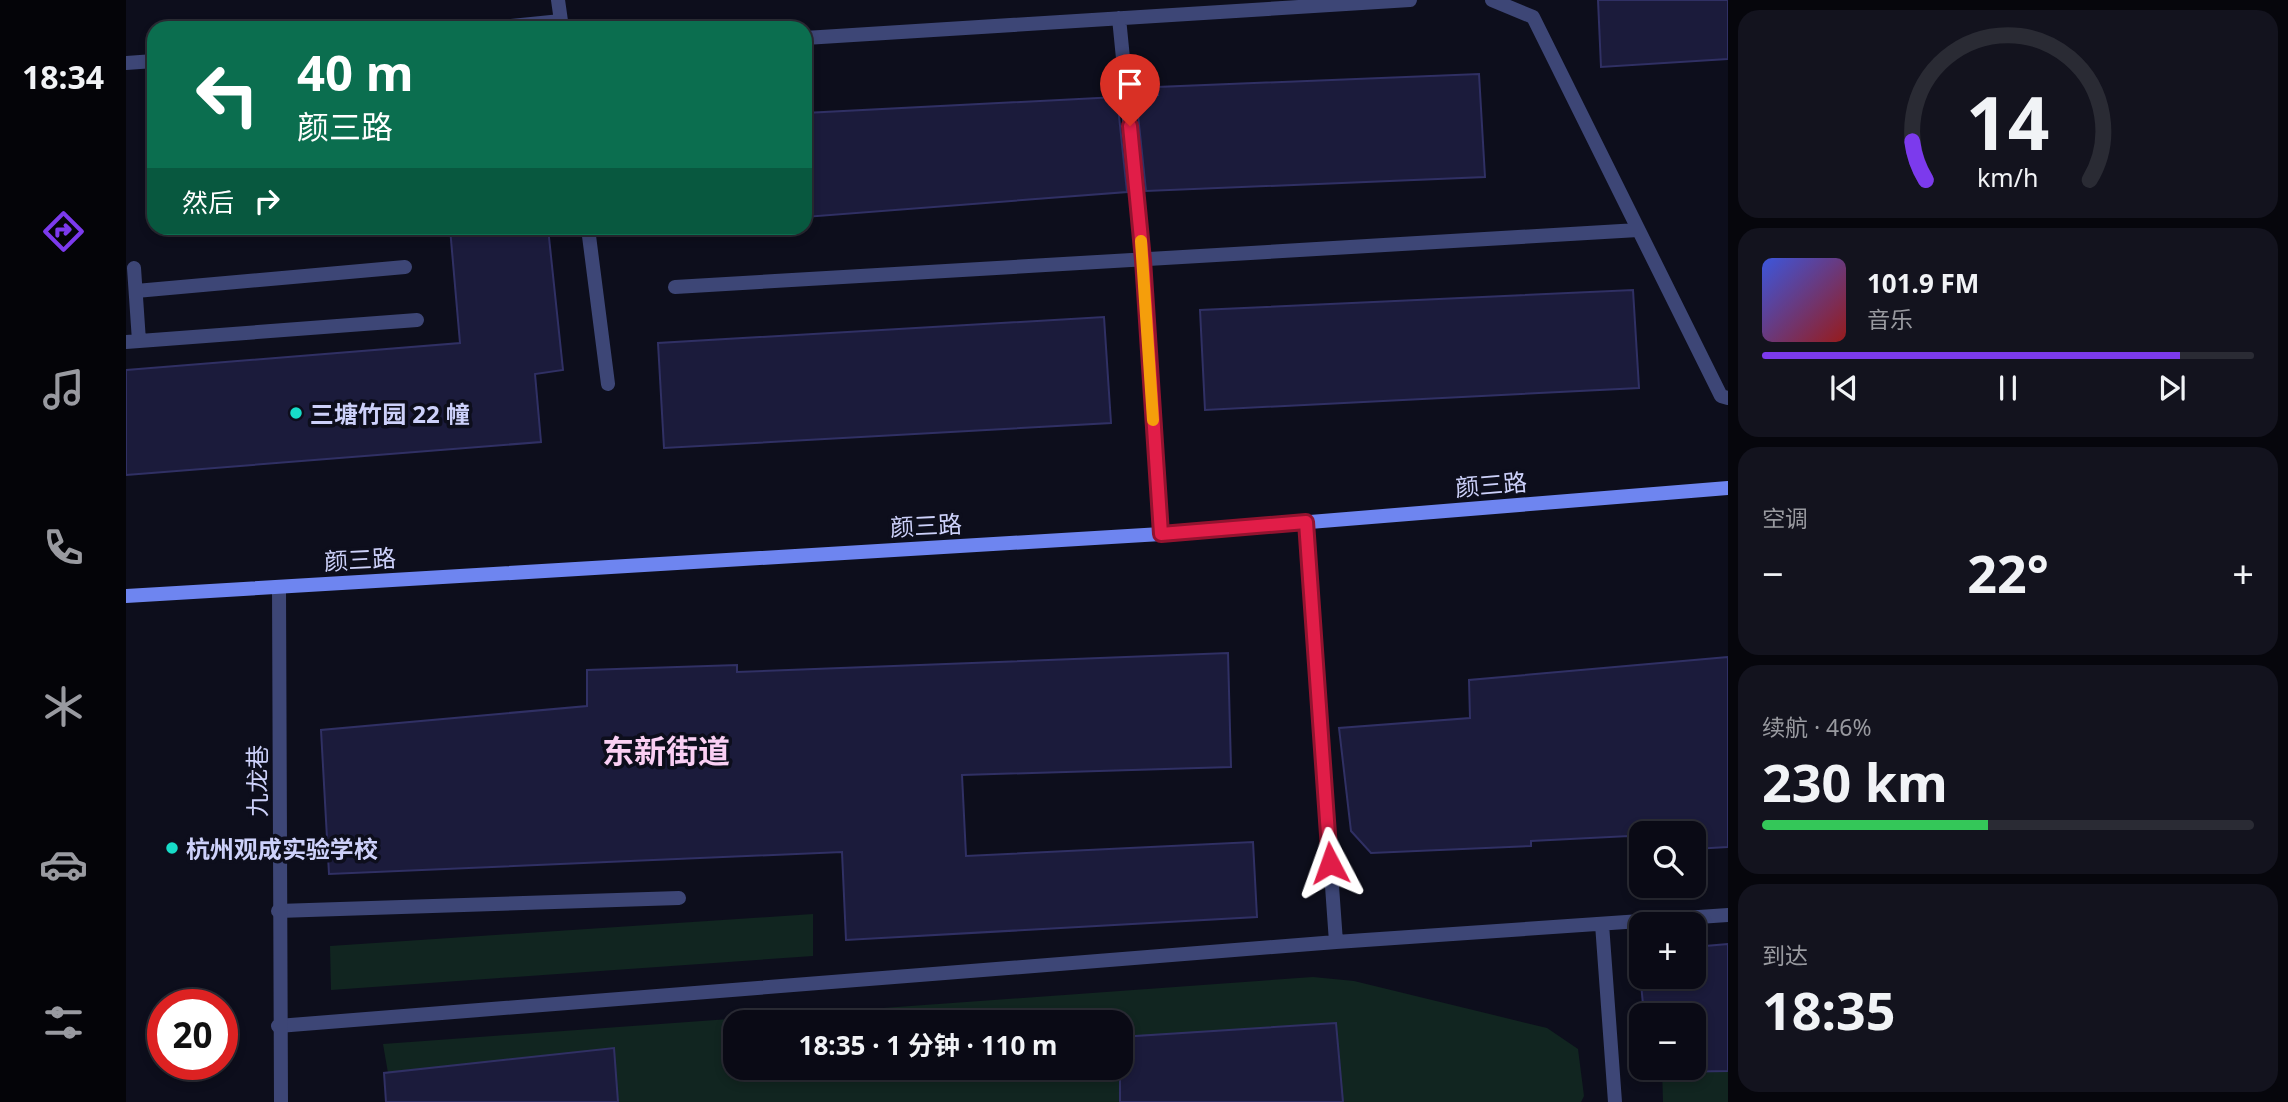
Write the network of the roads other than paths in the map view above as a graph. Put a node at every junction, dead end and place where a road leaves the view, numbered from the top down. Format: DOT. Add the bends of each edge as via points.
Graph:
graph roads {
  1 [pos="558,0"];
  2 [pos="1410,0"];
  3 [pos="1492,0"];
  4 [pos="1119,18"];
  5 [pos="561,21"];
  6 [pos="812,38"];
  7 [pos="147,62"];
  8 [pos="126,64"];
  9 [pos="1638,230"];
  10 [pos="589,235"];
  11 [pos="1143,260"];
  12 [pos="134,268"];
  13 [pos="405,268"];
  14 [pos="675,287"];
  15 [pos="136,291"];
  16 [pos="417,320"];
  17 [pos="132,342"];
  18 [pos="608,384"];
  19 [pos="1728,398"];
  20 [pos="1728,488"];
  21 [pos="1306,522"];
  22 [pos="1161,534"];
  23 [pos="279,586"];
  24 [pos="126,596"];
  25 [pos="679,898"];
  26 [pos="278,911"];
  27 [pos="1728,915"];
  28 [pos="1602,924"];
  29 [pos="1336,942"];
  30 [pos="278,1026"];
  31 [pos="281,1102"];
  32 [pos="1615,1102"];
  1 -- 5 [label="street"];
  2 -- 4 [label="street"];
  3 -- 9 [label="street" via="1533,17"];
  4 -- 6 [label="street"];
  4 -- 11 [label="street"];
  7 -- 8 [label="street"];
  9 -- 11 [label="street"];
  9 -- 19 [label="street" via="1721,396"];
  10 -- 18 [label="street"];
  11 -- 14 [label="street"];
  11 -- 22 [label="street"];
  12 -- 15 [label="street"];
  13 -- 15 [label="street"];
  15 -- 17 [label="street"];
  16 -- 17 [label="street"];
  20 -- 21 [label="street, 颜三路"];
  21 -- 22 [label="street, 颜三路"];
  21 -- 29 [label="street"];
  22 -- 23 [label="street, 颜三路"];
  23 -- 24 [label="street, 颜三路"];
  23 -- 26 [label="street, 九龙巷"];
  25 -- 26 [label="street"];
  26 -- 30 [label="street, 九龙巷"];
  27 -- 28 [label="street"];
  28 -- 29 [label="street"];
  28 -- 32 [label="street"];
  29 -- 30 [label="street"];
  30 -- 31 [label="street, 九龙巷"];
}
